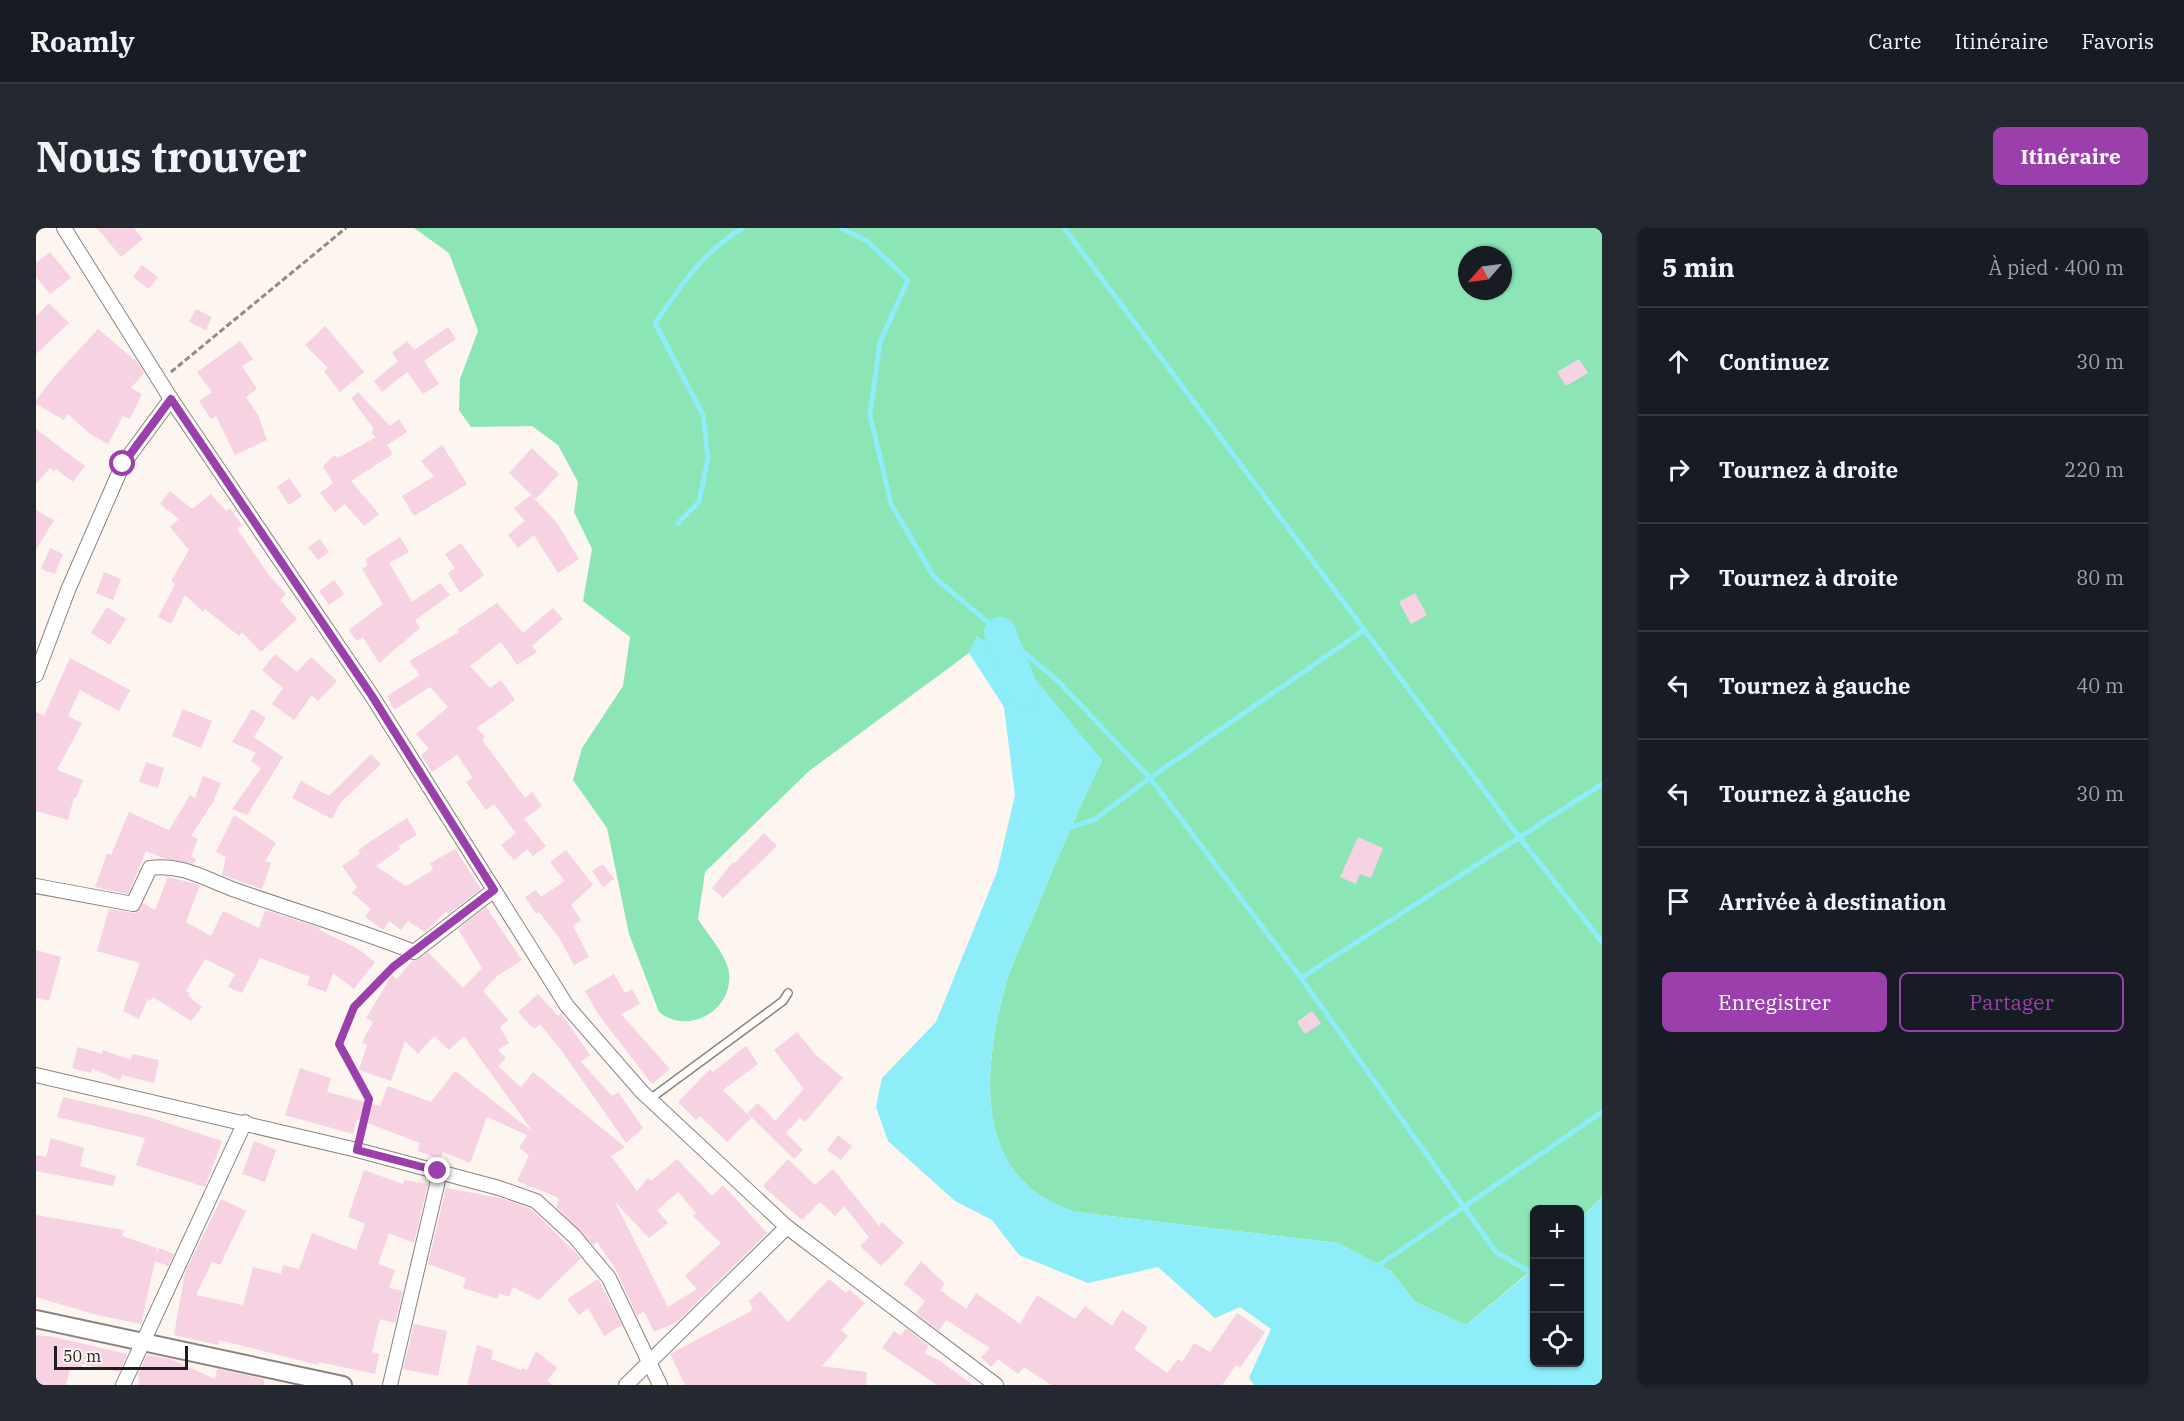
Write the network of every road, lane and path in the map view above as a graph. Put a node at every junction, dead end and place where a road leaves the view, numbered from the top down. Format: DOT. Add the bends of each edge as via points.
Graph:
graph roads {
  1 [pos="64,228"];
  2 [pos="346,228"];
  3 [pos="159,381"];
  4 [pos="171,399"];
  5 [pos="36,675"];
  6 [pos="36,886"];
  7 [pos="494,890"];
  8 [pos="414,952"];
  9 [pos="788,993"];
  10 [pos="36,1076"];
  11 [pos="650,1099"];
  12 [pos="245,1122"];
  13 [pos="357,1150"];
  14 [pos="438,1171"];
  15 [pos="788,1227"];
  16 [pos="36,1319"];
  17 [pos="142,1343"];
  18 [pos="649,1361"];
  19 [pos="123,1385"];
  20 [pos="343,1385"];
  21 [pos="390,1385"];
  22 [pos="626,1385"];
  23 [pos="660,1385"];
  24 [pos="996,1385"];
  1 -- 3 [label="street"];
  2 -- 3 [label="path"];
  3 -- 4 [label="street"];
  4 -- 5 [label="street" via="123,464"];
  4 -- 7 [label="street" via="372,696"];
  6 -- 8 [label="street" via="133,904 150,867 166,866"];
  7 -- 8 [label="street"];
  7 -- 11 [label="street" via="567,1006"];
  8 -- 13 [label="path" via="393,967 354,1007 339,1044 369,1099"];
  9 -- 11 [label="lane" via="783,1001"];
  10 -- 12 [label="street"];
  11 -- 15 [label="street"];
  12 -- 13 [label="street"];
  12 -- 17 [label="street"];
  13 -- 14 [label="street"];
  14 -- 18 [label="street" via="536,1201 574,1236 609,1278"];
  14 -- 21 [label="street"];
  15 -- 18 [label="street"];
  15 -- 24 [label="street"];
  16 -- 17 [label="street"];
  17 -- 19 [label="street"];
  17 -- 20 [label="street"];
  18 -- 22 [label="street"];
  18 -- 23 [label="street"];
}
